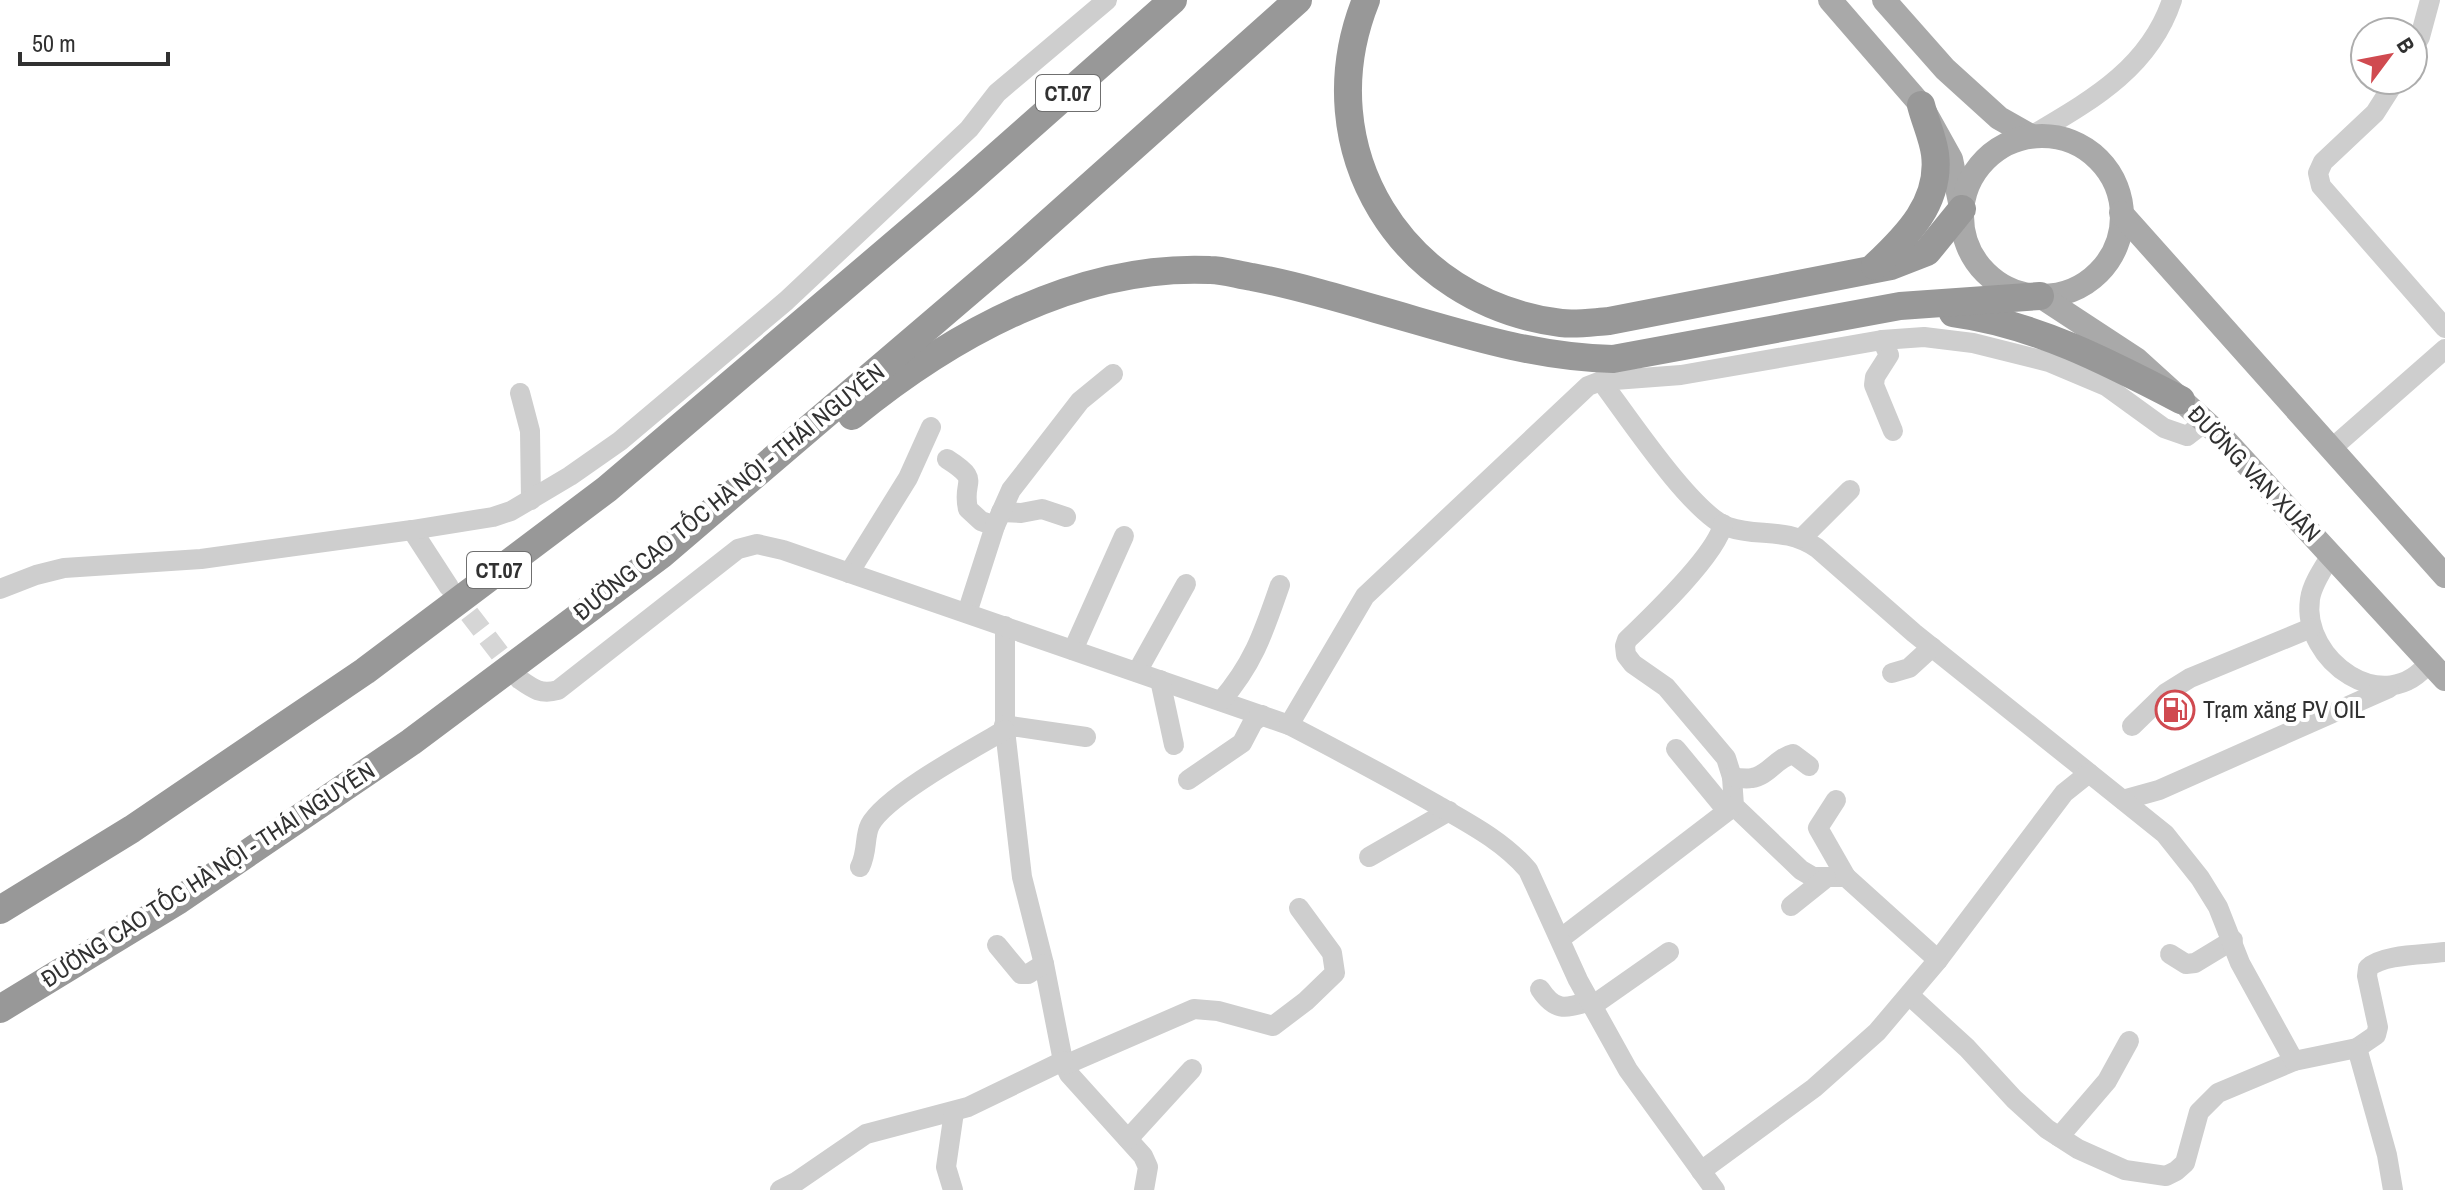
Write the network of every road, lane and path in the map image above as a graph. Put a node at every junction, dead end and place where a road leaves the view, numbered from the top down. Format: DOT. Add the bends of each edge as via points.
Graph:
graph roads {
  1 [pos="1107,0"];
  2 [pos="1144,0"];
  3 [pos="1173,0"];
  4 [pos="1298,0"];
  5 [pos="1366,0"];
  6 [pos="1830,0"];
  7 [pos="1884,0"];
  8 [pos="2172,0"];
  9 [pos="2386,96"];
  10 [pos="1921,105"];
  11 [pos="2031,136"];
  12 [pos="999,154"];
  13 [pos="1962,209"];
  14 [pos="2121,213"];
  15 [pos="1870,270"];
  16 [pos="2040,296"];
  17 [pos="1900,306"];
  18 [pos="2445,328"];
  19 [pos="1882,340"];
  20 [pos="2445,349"];
  21 [pos="1113,374"];
  22 [pos="1601,381"];
  23 [pos="520,393"];
  24 [pos="2181,400"];
  25 [pos="2205,422"];
  26 [pos="931,427"];
  27 [pos="1893,431"];
  28 [pos="2331,449"];
  29 [pos="947,459"];
  30 [pos="1850,490"];
  31 [pos="531,500"];
  32 [pos="1066,517"];
  33 [pos="998,519"];
  34 [pos="1723,524"];
  35 [pos="412,530"];
  36 [pos="1124,536"];
  37 [pos="1802,538"];
  38 [pos="2332,554"];
  39 [pos="661,555"];
  40 [pos="849,573"];
  41 [pos="2445,576"];
  42 [pos="1186,584"];
  43 [pos="1280,585"];
  44 [pos="449,587"];
  45 [pos="0,589"];
  46 [pos="967,613"];
  47 [pos="1005,626"];
  48 [pos="2311,628"];
  49 [pos="1932,647"];
  50 [pos="1073,650"];
  51 [pos="2437,670"];
  52 [pos="1137,672"];
  53 [pos="1892,673"];
  54 [pos="519,679"];
  55 [pos="1160,680"];
  56 [pos="2389,688"];
  57 [pos="1221,701"];
  58 [pos="1262,715"];
  59 [pos="1289,725"];
  60 [pos="2132,726"];
  61 [pos="1004,728"];
  62 [pos="1086,737"];
  63 [pos="1174,745"];
  64 [pos="1676,749"];
  65 [pos="1809,766"];
  66 [pos="2089,773"];
  67 [pos="1732,777"];
  68 [pos="1188,780"];
  69 [pos="1836,800"];
  70 [pos="2123,800"];
  71 [pos="1730,808"];
  72 [pos="1449,811"];
  73 [pos="1369,857"];
  74 [pos="860,867"];
  75 [pos="1836,878"];
  76 [pos="1791,906"];
  77 [pos="1299,908"];
  78 [pos="0,910"];
  79 [pos="1560,939"];
  80 [pos="2233,940"];
  81 [pos="997,945"];
  82 [pos="1669,952"];
  83 [pos="2445,952"];
  84 [pos="2170,954"];
  85 [pos="1938,960"];
  86 [pos="1044,964"];
  87 [pos="1540,989"];
  88 [pos="1909,995"];
  89 [pos="1591,1004"];
  90 [pos="0,1009"];
  91 [pos="2129,1041"];
  92 [pos="2357,1048"];
  93 [pos="2294,1061"];
  94 [pos="1064,1063"];
  95 [pos="1192,1069"];
  96 [pos="954,1112"];
  97 [pos="2059,1137"];
  98 [pos="1128,1139"];
  99 [pos="1701,1171"];
  100 [pos="780,1190"];
  101 [pos="953,1190"];
  102 [pos="1144,1190"];
  103 [pos="1715,1190"];
  104 [pos="2393,1190"];
  1 -- 31 [label="street" via="997,93 969,129 786,301 620,441"];
  2 -- 12 [label="highway" via="1078,59"];
  3 -- 12 [label="highway, CT.07"];
  4 -- 39 [label="highway, ĐƯỜNG CAO TỐC HÀ NỘI - THÁI NGUYÊN" via="1017,251"];
  5 -- 15 [label="highway" via="1348,80 1357,159 1394,230 1418,259 1482,300 1562,324 1609,321"];
  6 -- 10 [label="main road"];
  7 -- 11 [label="main road" via="1945,69 1999,118"];
  8 -- 11 [label="street" via="2165,21 2136,62 2102,94"];
  9 -- 18 [label="street" via="2323,162 2318,173 2321,186"];
  10 -- 13 [label="main road" via="1951,159"];
  10 -- 15 [label="highway" via="1935,154 1934,185 1906,236"];
  11 -- 13 [label="main road" via="2005,144 1983,160 1969,182"];
  11 -- 14 [label="main road" via="2058,137 2094,156 2117,188"];
  12 -- 78 [label="highway, CT.07" via="607,489 365,671 132,829"];
  13 -- 15 [label="highway" via="1927,252"];
  13 -- 16 [label="main road" via="1964,236 1992,279 2014,292"];
  14 -- 16 [label="main road" via="2119,241 2107,264 2088,282 2065,293"];
  14 -- 28 [label="main road"];
  16 -- 17 [label="highway"];
  16 -- 24 [label="main road, ĐƯỜNG VẠN XUÂN" via="2136,359"];
  17 -- 24 [label="highway" via="1976,316 2038,333 2097,356"];
  17 -- 39 [label="highway" via="1613,359 1570,358 1212,270 1107,279 1015,312 965,337 895,382 779,477"];
  19 -- 22 [label="street" via="1681,375"];
  19 -- 25 [label="street" via="1924,337 1973,343 2049,362 2106,386 2179,435 2187,436"];
  19 -- 27 [label="street" via="1889,355 1874,385"];
  20 -- 28 [label="street"];
  21 -- 33 [label="street" via="1080,401 1011,490"];
  22 -- 34 [label="street" via="1687,493"];
  22 -- 59 [label="street" via="1588,386 1376,582"];
  23 -- 31 [label="street" via="530,431"];
  24 -- 25 [label="main road, ĐƯỜNG VẠN XUÂN"];
  25 -- 38 [label="main road, ĐƯỜNG VẠN XUÂN"];
  26 -- 40 [label="street" via="908,478"];
  28 -- 41 [label="main road"];
  29 -- 33 [label="street" via="968,476 968,509 981,521"];
  30 -- 37 [label="street"];
  31 -- 35 [label="street" via="493,517"];
  32 -- 33 [label="street" via="1042,509"];
  33 -- 46 [label="street"];
  34 -- 37 [label="street"];
  34 -- 67 [label="street" via="1707,552 1625,646 1633,664 1662,683 1711,738"];
  35 -- 44 [label="street"];
  35 -- 45 [label="street" via="201,559 64,568"];
  36 -- 50 [label="street"];
  37 -- 49 [label="street"];
  38 -- 48 [label="street" via="2310,598"];
  38 -- 51 [label="main road, ĐƯỜNG VẠN XUÂN"];
  39 -- 90 [label="highway, ĐƯỜNG CAO TỐC HÀ NỘI - THÁI NGUYÊN" via="411,742 179,900"];
  40 -- 46 [label="street"];
  40 -- 54 [label="street" via="783,550 747,545 558,690 545,694"];
  42 -- 52 [label="street"];
  43 -- 57 [label="street" via="1261,640"];
  46 -- 47 [label="street"];
  47 -- 50 [label="street"];
  47 -- 61 [label="street"];
  48 -- 56 [label="street" via="2323,654 2341,670 2360,682"];
  48 -- 60 [label="street" via="2190,678"];
  49 -- 53 [label="street" via="1909,668"];
  49 -- 66 [label="street"];
  50 -- 52 [label="street"];
  51 -- 56 [label="street"];
  52 -- 55 [label="street"];
  55 -- 57 [label="street"];
  55 -- 63 [label="street"];
  56 -- 70 [label="street" via="2159,790"];
  57 -- 58 [label="street"];
  58 -- 59 [label="street"];
  58 -- 68 [label="street" via="1242,743"];
  59 -- 72 [label="street"];
  61 -- 62 [label="street"];
  61 -- 74 [label="street" via="878,814"];
  61 -- 86 [label="street" via="1022,877"];
  64 -- 71 [label="street"];
  65 -- 67 [label="street" via="1793,754 1781,757 1762,775"];
  66 -- 70 [label="street"];
  66 -- 85 [label="street" via="2064,793"];
  67 -- 71 [label="street"];
  69 -- 75 [label="street" via="1818,828"];
  70 -- 80 [label="street" via="2165,834 2200,878"];
  71 -- 75 [label="street" via="1801,870 1813,877"];
  71 -- 79 [label="street"];
  72 -- 73 [label="street"];
  72 -- 79 [label="street" via="1516,856 1528,870"];
  75 -- 76 [label="street"];
  75 -- 85 [label="street"];
  77 -- 94 [label="street" via="1332,953 1335,973 1273,1026 1194,1009"];
  79 -- 89 [label="street"];
  80 -- 84 [label="street" via="2195,963"];
  80 -- 93 [label="street" via="2240,963"];
  81 -- 86 [label="street" via="1021,974"];
  82 -- 89 [label="street"];
  83 -- 92 [label="street" via="2384,960 2368,968 2378,1027 2376,1035"];
  85 -- 88 [label="street"];
  86 -- 94 [label="street"];
  87 -- 89 [label="street" via="1557,1007"];
  88 -- 97 [label="street"];
  88 -- 99 [label="street" via="1877,1032 1814,1088"];
  89 -- 99 [label="street" via="1628,1070"];
  91 -- 97 [label="street" via="2107,1081"];
  92 -- 93 [label="street"];
  92 -- 104 [label="street"];
  93 -- 97 [label="street" via="2218,1093 2199,1112 2185,1163 2166,1176 2125,1170"];
  94 -- 96 [label="street"];
  94 -- 98 [label="street"];
  95 -- 98 [label="street"];
  96 -- 100 [label="street" via="866,1134"];
  96 -- 101 [label="street" via="946,1167"];
  98 -- 102 [label="street" via="1148,1167"];
  99 -- 103 [label="street"];
}
